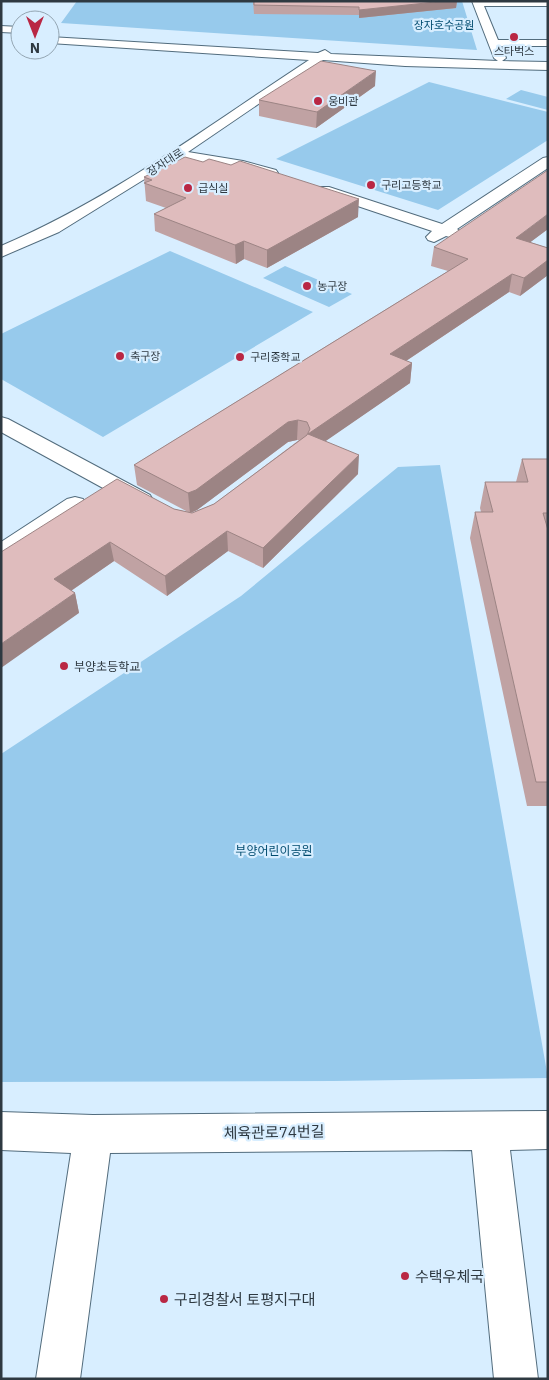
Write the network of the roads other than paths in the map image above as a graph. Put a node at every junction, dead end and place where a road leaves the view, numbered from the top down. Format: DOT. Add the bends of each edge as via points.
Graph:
graph roads {
  1 [pos="478,2"];
  2 [pos="548,3"];
  3 [pos="60,33"];
  4 [pos="60,41"];
  5 [pos="494,43"];
  6 [pos="548,43"];
  7 [pos="325,54"];
  8 [pos="500,58"];
  9 [pos="548,58"];
  10 [pos="548,66"];
  11 [pos="177,154"];
  12 [pos="548,161"];
  13 [pos="284,177"];
  14 [pos="312,187"];
  15 [pos="1,252"];
  16 [pos="1,423"];
  17 [pos="75,504"];
  18 [pos="161,510"];
  19 [pos="1,554"];
  20 [pos="548,1130"];
  21 [pos="1,1131"];
  22 [pos="489,1131"];
  23 [pos="93,1134"];
  24 [pos="58,1379"];
  25 [pos="516,1379"];
  1 -- 2 [label="street"];
  1 -- 5 [label="street"];
  3 -- 7 [label="street"];
  4 -- 7 [label="street"];
  5 -- 6 [label="street"];
  5 -- 8 [label="street"];
  7 -- 8 [label="street"];
  7 -- 10 [label="street" via="405,62"];
  7 -- 11 [label="street, 장자대로"];
  8 -- 9 [label="street"];
  11 -- 13 [label="street" via="249,166"];
  11 -- 15 [label="street, 장자대로" via="58,226"];
  12 -- 14 [label="street" via="444,234"];
  16 -- 18 [label="street"];
  17 -- 19 [label="street"];
  20 -- 22 [label="street, 체육관로74번길"];
  21 -- 23 [label="street, 체육관로74번길"];
  22 -- 23 [label="street, 체육관로74번길"];
  22 -- 25 [label="street"];
  23 -- 24 [label="street"];
}
